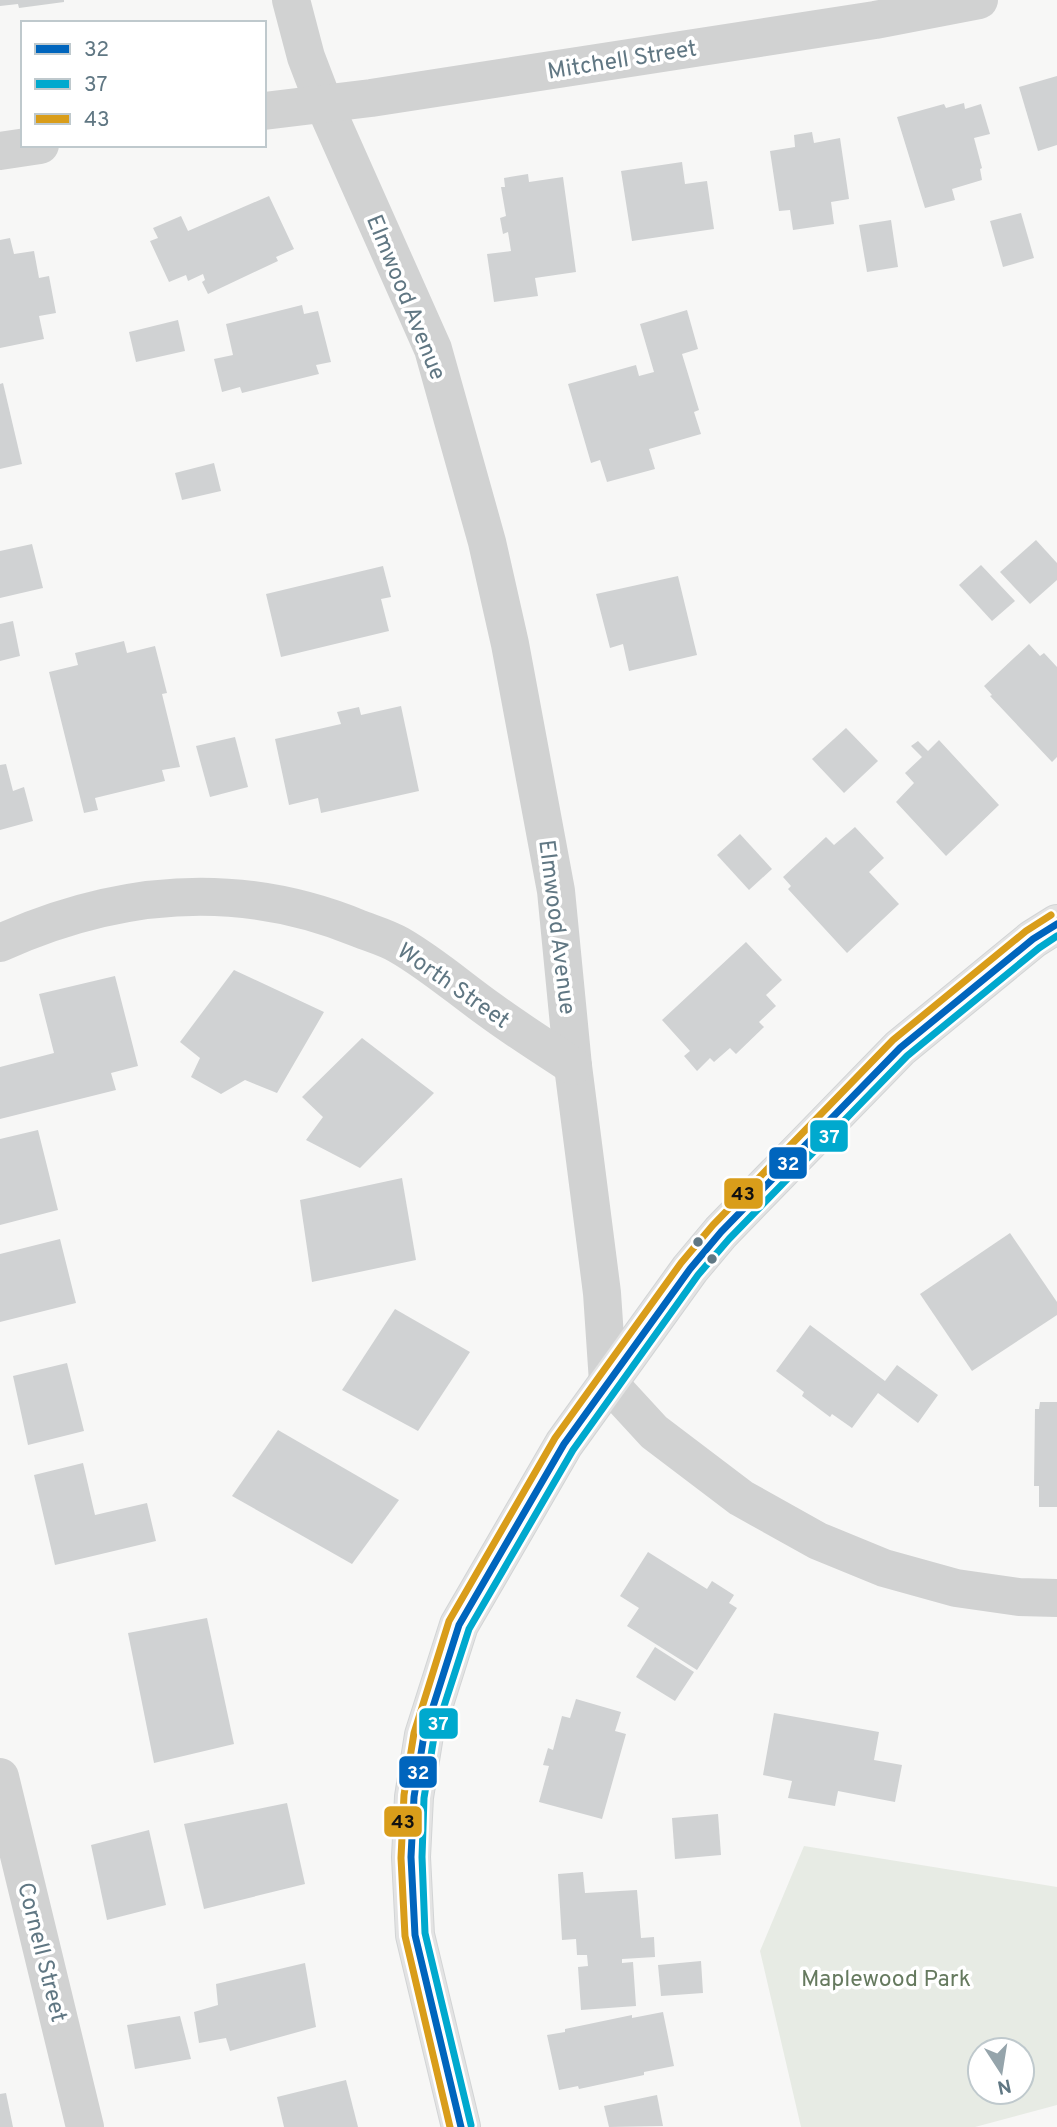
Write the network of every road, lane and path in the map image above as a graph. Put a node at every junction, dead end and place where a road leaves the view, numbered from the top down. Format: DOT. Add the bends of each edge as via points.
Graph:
graph roads {
  1 [pos="290,0"];
  2 [pos="979,0"];
  3 [pos="324,104"];
  4 [pos="266,111"];
  5 [pos="27,147"];
  6 [pos="0,151"];
  7 [pos="1057,924"];
  8 [pos="0,943"];
  9 [pos="573,1066"];
  10 [pos="608,1382"];
  11 [pos="1057,1598"];
  12 [pos="1,1788"];
  13 [pos="85,2127"];
  14 [pos="461,2127"];
  1 -- 3 [label="street, Elmwood Avenue"];
  2 -- 3 [label="street, Mitchell Street"];
  3 -- 4 [label="street, Mitchell Street"];
  3 -- 9 [label="street, Elmwood Avenue" via="433,349 487,541 556,891"];
  5 -- 6 [label="street"];
  7 -- 10 [label="main road" via="900,1048 722,1232"];
  8 -- 9 [label="street, Worth Street" via="65,917 177,895 298,907 397,944"];
  9 -- 10 [label="street, Elmwood Avenue" via="602,1293"];
  10 -- 11 [label="street" via="654,1432 741,1498 818,1541 884,1568 956,1588"];
  10 -- 14 [label="main road" via="564,1444 459,1625 424,1735 411,1857 415,1935"];
  12 -- 13 [label="street, Cornell Street"];
}
